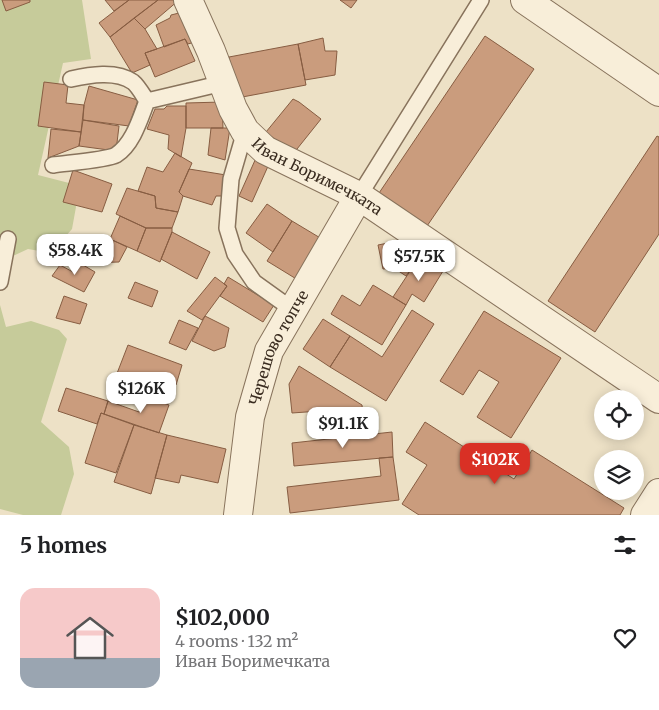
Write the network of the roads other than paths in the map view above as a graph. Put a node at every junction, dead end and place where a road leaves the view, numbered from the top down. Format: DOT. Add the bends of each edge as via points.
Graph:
graph roads {
  1 [pos="188,0"];
  2 [pos="481,0"];
  3 [pos="524,0"];
  4 [pos="71,79"];
  5 [pos="223,83"];
  6 [pos="659,92"];
  7 [pos="147,101"];
  8 [pos="245,132"];
  9 [pos="53,165"];
  10 [pos="359,196"];
  11 [pos="8,239"];
  12 [pos="0,282"];
  13 [pos="292,310"];
  14 [pos="659,399"];
  15 [pos="659,493"];
  16 [pos="238,515"];
  17 [pos="645,515"];
  1 -- 5 [label="street, Иван Боримечката"];
  2 -- 10 [label="lane"];
  3 -- 6 [label="street"];
  4 -- 7 [label="lane" via="91,74 118,76 133,82"];
  5 -- 7 [label="lane"];
  5 -- 8 [label="street, Иван Боримечката"];
  7 -- 9 [label="lane" via="127,144 115,155"];
  8 -- 10 [label="street, Иван Боримечката" via="265,150"];
  8 -- 13 [label="lane" via="231,179 226,228 235,254 254,282"];
  10 -- 13 [label="street, Черешово топче"];
  10 -- 14 [label="street, Иван Боримечката"];
  11 -- 12 [label="lane"];
  13 -- 16 [label="street, Черешово топче" via="269,351 250,417"];
  15 -- 17 [label="street"];
}
